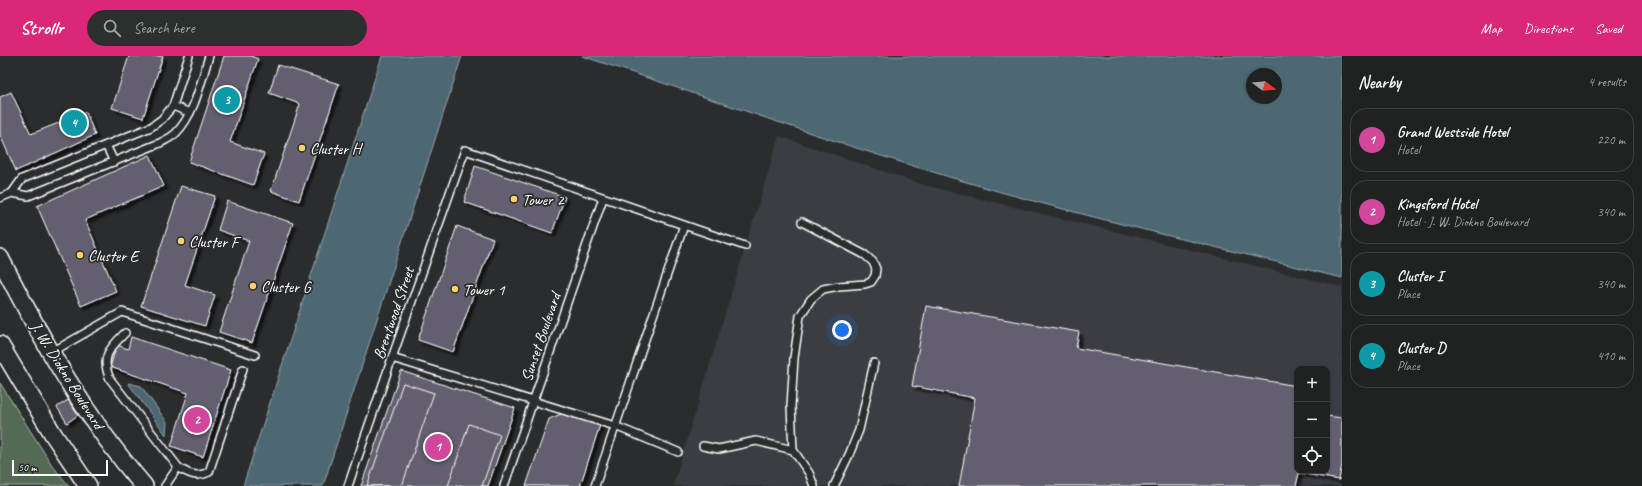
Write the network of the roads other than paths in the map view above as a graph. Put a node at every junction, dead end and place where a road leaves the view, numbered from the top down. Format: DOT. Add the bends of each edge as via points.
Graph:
graph roads {
  1 [pos="189,56"];
  2 [pos="209,56"];
  3 [pos="172,106"];
  4 [pos="190,113"];
  5 [pos="106,145"];
  6 [pos="114,162"];
  7 [pos="12,193"];
  8 [pos="0,198"];
  9 [pos="603,198"];
  10 [pos="802,222"];
  11 [pos="684,225"];
  12 [pos="745,246"];
  13 [pos="0,258"];
  14 [pos="125,333"];
  15 [pos="0,345"];
  16 [pos="52,352"];
  17 [pos="254,355"];
  18 [pos="392,358"];
  19 [pos="874,363"];
  20 [pos="243,369"];
  21 [pos="533,402"];
  22 [pos="615,426"];
  23 [pos="703,446"];
  24 [pos="793,450"];
  25 [pos="678,452"];
  26 [pos="178,467"];
  27 [pos="88,486"];
  28 [pos="144,486"];
  29 [pos="165,486"];
  30 [pos="348,486"];
  31 [pos="504,486"];
  32 [pos="595,486"];
  33 [pos="814,486"];
  34 [pos="834,486"];
  1 -- 3 [label="lane"];
  2 -- 4 [label="lane"];
  3 -- 4 [label="lane"];
  3 -- 5 [label="lane" via="162,119 150,127"];
  4 -- 6 [label="lane" via="175,135 160,144"];
  5 -- 6 [label="lane"];
  5 -- 7 [label="lane" via="22,179"];
  6 -- 7 [label="lane" via="28,196"];
  7 -- 8 [label="lane"];
  9 -- 11 [label="lane"];
  9 -- 18 [label="lane, Brentwood Street" via="465,150"];
  9 -- 21 [label="lane, Sunset Boulevard"];
  10 -- 24 [label="lane" via="865,255 874,262 876,269 871,282 823,289 811,299 800,316 791,406"];
  11 -- 12 [label="lane"];
  11 -- 22 [label="lane"];
  13 -- 16 [label="street, J. W. Diokno Boulevard"];
  14 -- 26 [label="lane" via="108,352 106,372"];
  15 -- 27 [label="street" via="53,434"];
  16 -- 17 [label="lane" via="122,312"];
  16 -- 28 [label="street, J. W. Diokno Boulevard" via="87,409"];
  18 -- 21 [label="lane"];
  18 -- 30 [label="lane, Brentwood Street"];
  19 -- 34 [label="lane" via="859,430"];
  20 -- 26 [label="lane" via="209,472 203,475 188,474"];
  21 -- 22 [label="lane"];
  21 -- 31 [label="lane, Sunset Boulevard"];
  22 -- 25 [label="lane"];
  22 -- 32 [label="lane"];
  23 -- 24 [label="lane" via="719,449 756,441"];
  24 -- 33 [label="lane" via="809,473"];
  26 -- 29 [label="lane"];
}
